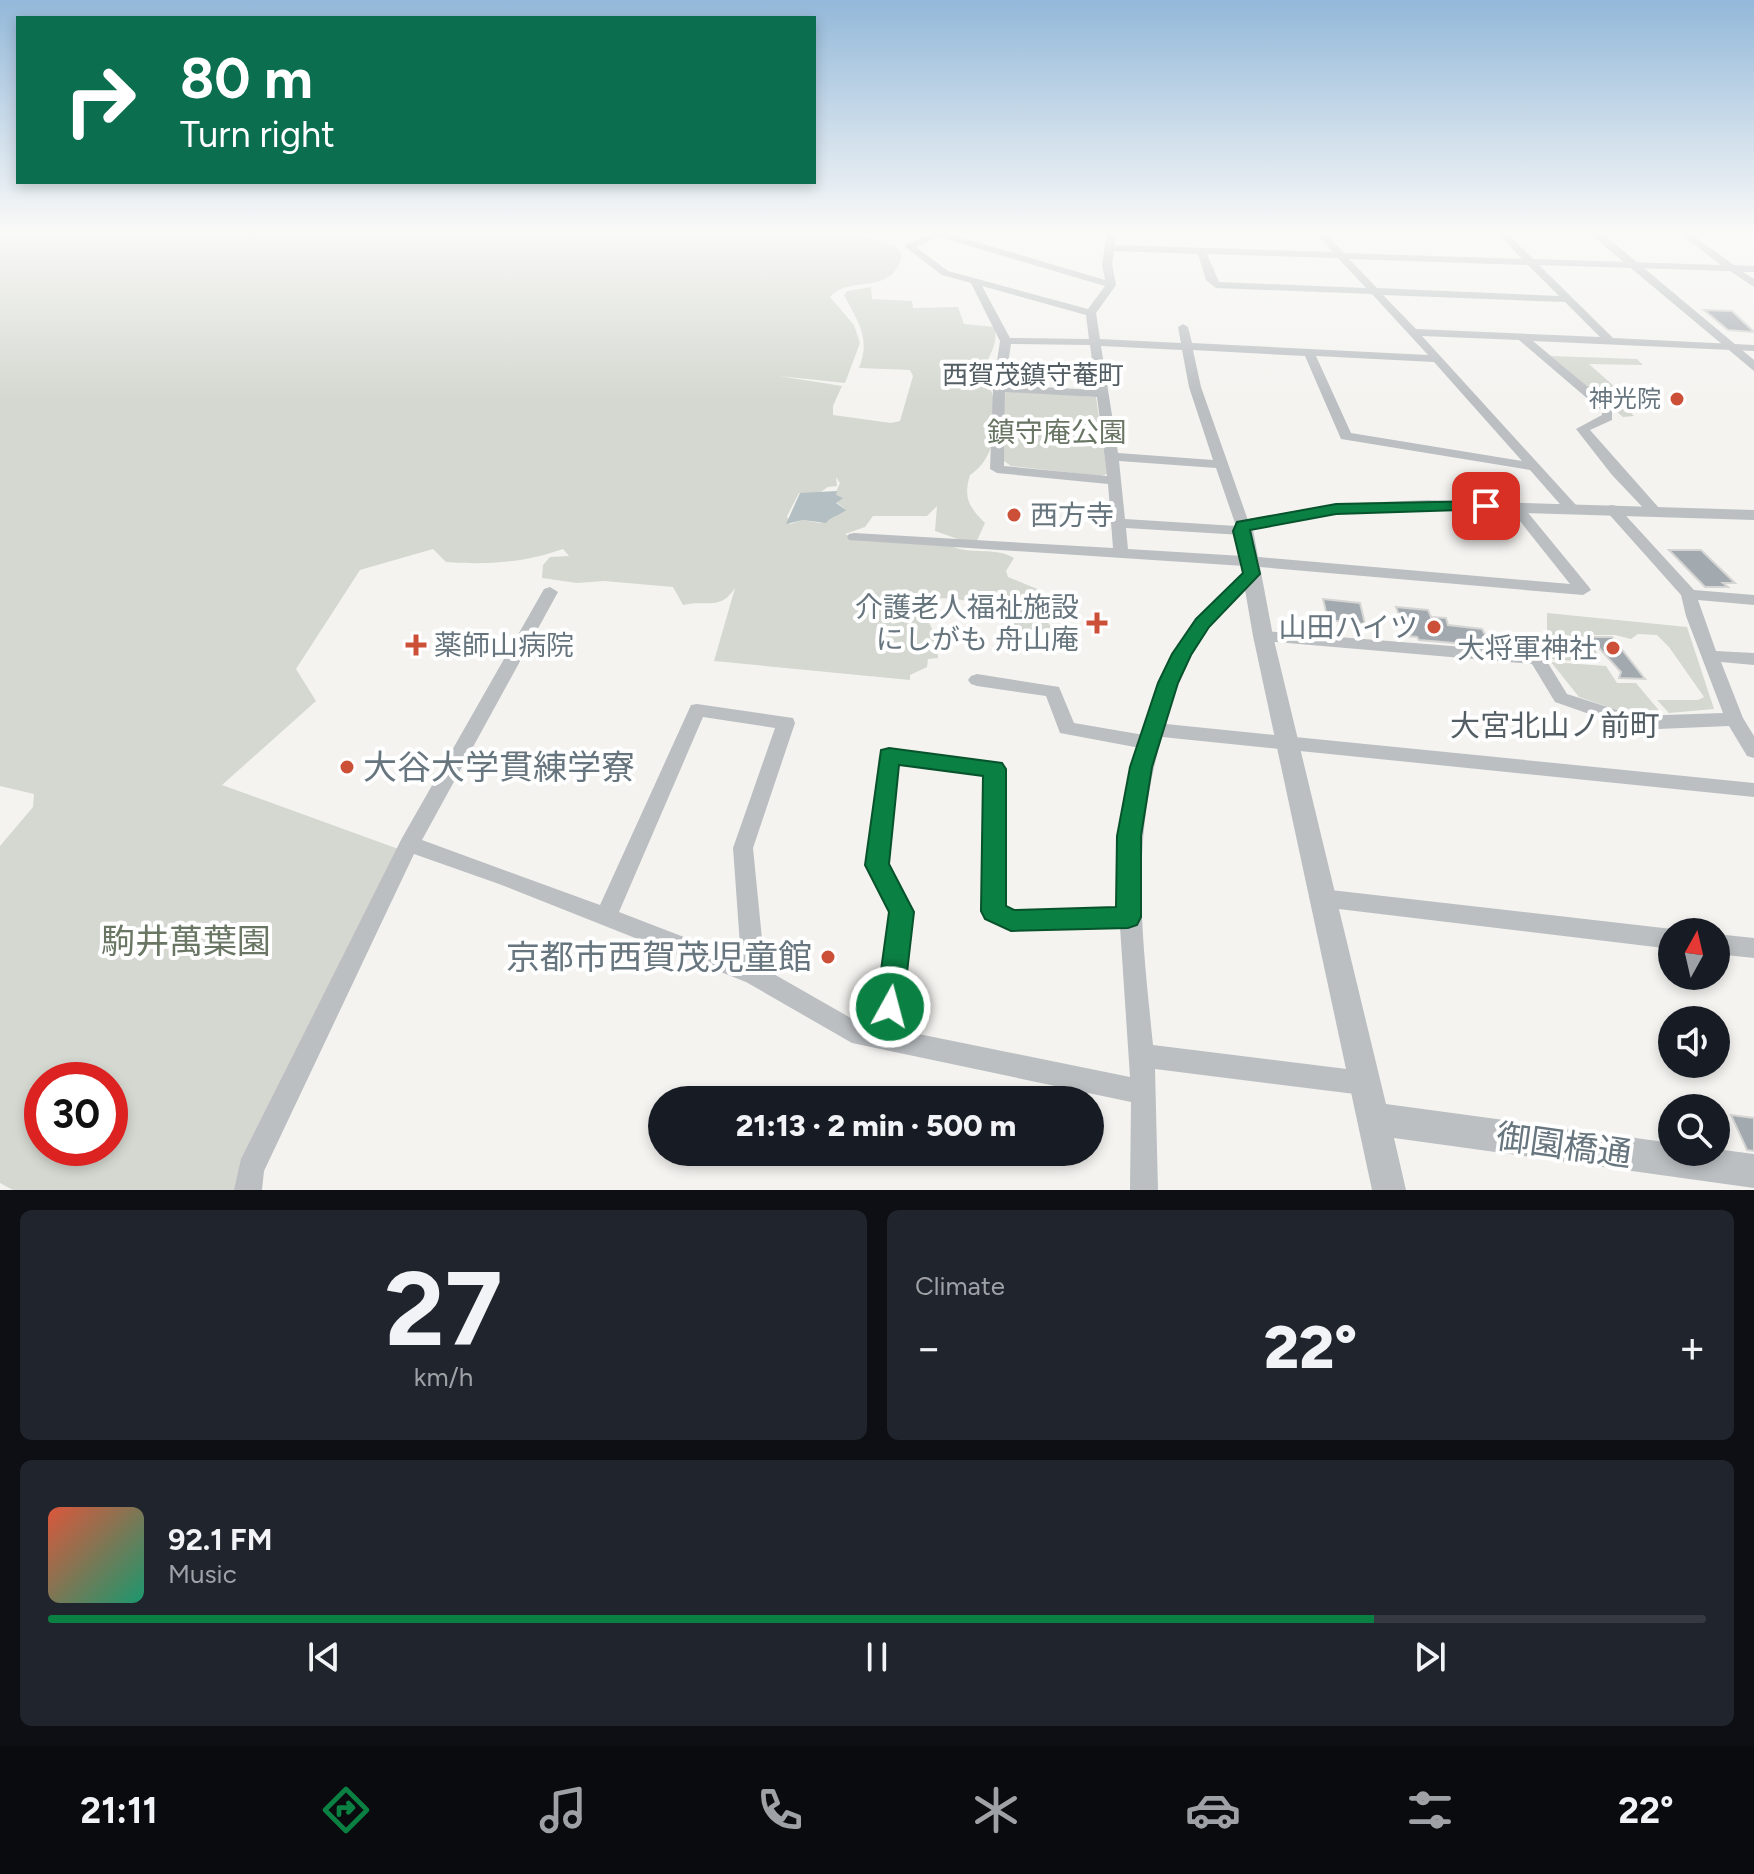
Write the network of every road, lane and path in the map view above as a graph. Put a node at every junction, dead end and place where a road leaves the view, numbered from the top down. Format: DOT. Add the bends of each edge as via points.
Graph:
graph roads {
  1 [pos="978,289"];
  2 [pos="1004,289"];
  3 [pos="1108,289"];
  4 [pos="1308,289"];
  5 [pos="1370,289"];
  6 [pos="1557,289"];
  7 [pos="1661,289"];
  8 [pos="1372,291"];
  9 [pos="1567,299"];
  10 [pos="1091,313"];
  11 [pos="1183,327"];
  12 [pos="1411,332"];
  13 [pos="1523,338"];
  14 [pos="1006,341"];
  15 [pos="1095,342"];
  16 [pos="1611,342"];
  17 [pos="1187,347"];
  18 [pos="1730,347"];
  19 [pos="1754,348"];
  20 [pos="1309,353"];
  21 [pos="1436,359"];
  22 [pos="1754,367"];
  23 [pos="999,388"];
  24 [pos="1102,394"];
  25 [pos="1112,457"];
  26 [pos="1220,464"];
  27 [pos="1531,466"];
  28 [pos="1114,481"];
  29 [pos="1515,506"];
  30 [pos="1571,508"];
  31 [pos="1612,509"];
  32 [pos="1654,511"];
  33 [pos="1754,515"];
  34 [pos="1119,523"];
  35 [pos="1242,528"];
  36 [pos="854,537"];
  37 [pos="1121,555"];
  38 [pos="1250,568"];
  39 [pos="550,592"];
  40 [pos="1689,594"];
  41 [pos="1754,600"];
  42 [pos="1263,636"];
  43 [pos="1712,656"];
  44 [pos="1754,659"];
  45 [pos="977,680"];
  46 [pos="1734,719"];
  47 [pos="1152,737"];
  48 [pos="1287,744"];
  49 [pos="1754,751"];
  50 [pos="1754,790"];
  51 [pos="409,844"];
  52 [pos="1322,898"];
  53 [pos="1128,917"];
  54 [pos="605,918"];
  55 [pos="1658,937"];
  56 [pos="1730,945"];
  57 [pos="1754,948"];
  58 [pos="754,975"];
  59 [pos="886,1038"];
  60 [pos="1141,1055"];
  61 [pos="1363,1083"];
  62 [pos="1144,1092"];
  63 [pos="1374,1119"];
  64 [pos="1754,1171"];
  65 [pos="248,1190"];
  66 [pos="1144,1190"];
  67 [pos="1389,1190"];
  1 -- 14 [label="street"];
  2 -- 10 [label="street"];
  3 -- 10 [label="street"];
  4 -- 8 [label="street"];
  5 -- 8 [label="street"];
  6 -- 9 [label="street"];
  7 -- 18 [label="street"];
  8 -- 9 [label="street"];
  8 -- 12 [label="street"];
  9 -- 16 [label="street"];
  10 -- 15 [label="street"];
  11 -- 17 [label="street"];
  12 -- 13 [label="street"];
  12 -- 21 [label="street"];
  13 -- 16 [label="street"];
  13 -- 32 [label="street" via="1608,410 1608,417 1582,429"];
  14 -- 15 [label="street"];
  14 -- 23 [label="street"];
  15 -- 17 [label="street"];
  15 -- 24 [label="street"];
  16 -- 18 [label="street"];
  17 -- 20 [label="street"];
  17 -- 26 [label="street"];
  18 -- 19 [label="street"];
  18 -- 22 [label="street"];
  20 -- 21 [label="street"];
  20 -- 27 [label="street" via="1346,436"];
  21 -- 27 [label="street"];
  23 -- 24 [label="street"];
  23 -- 28 [label="street" via="997,469"];
  24 -- 25 [label="street"];
  25 -- 26 [label="street"];
  25 -- 28 [label="street"];
  26 -- 35 [label="street"];
  27 -- 30 [label="street"];
  28 -- 34 [label="street"];
  29 -- 30 [label="street"];
  29 -- 35 [label="street" via="1336,509"];
  29 -- 38 [label="street" via="1583,590"];
  30 -- 31 [label="street"];
  31 -- 32 [label="street"];
  31 -- 40 [label="street"];
  32 -- 33 [label="street"];
  34 -- 35 [label="street"];
  34 -- 37 [label="street"];
  35 -- 38 [label="street"];
  36 -- 37 [label="street"];
  37 -- 38 [label="street"];
  38 -- 42 [label="street"];
  38 -- 47 [label="street" via="1181,654"];
  39 -- 51 [label="street"];
  40 -- 41 [label="street"];
  40 -- 43 [label="street"];
  42 -- 46 [label="street" via="1537,659 1561,698 1635,723"];
  42 -- 48 [label="street"];
  43 -- 44 [label="street"];
  43 -- 46 [label="street"];
  45 -- 47 [label="street" via="1053,691 1067,728"];
  46 -- 49 [label="street"];
  47 -- 48 [label="street"];
  47 -- 53 [label="street" via="1129,836"];
  48 -- 50 [label="street"];
  48 -- 52 [label="street"];
  51 -- 54 [label="street"];
  51 -- 65 [label="street" via="251,1169"];
  52 -- 55 [label="street"];
  52 -- 61 [label="street"];
  53 -- 59 [label="street" via="1011,921 994,911 995,769 889,756 877,865 901,912"];
  53 -- 60 [label="street"];
  54 -- 58 [label="street"];
  54 -- 58 [label="street" via="697,710 786,723 743,848"];
  56 -- 57 [label="street"];
  58 -- 59 [label="street" via="852,1032"];
  59 -- 62 [label="street"];
  60 -- 61 [label="street"];
  60 -- 62 [label="street"];
  61 -- 63 [label="street"];
  62 -- 66 [label="street"];
  63 -- 64 [label="street, 御園橋通"];
  63 -- 67 [label="street"];
}
